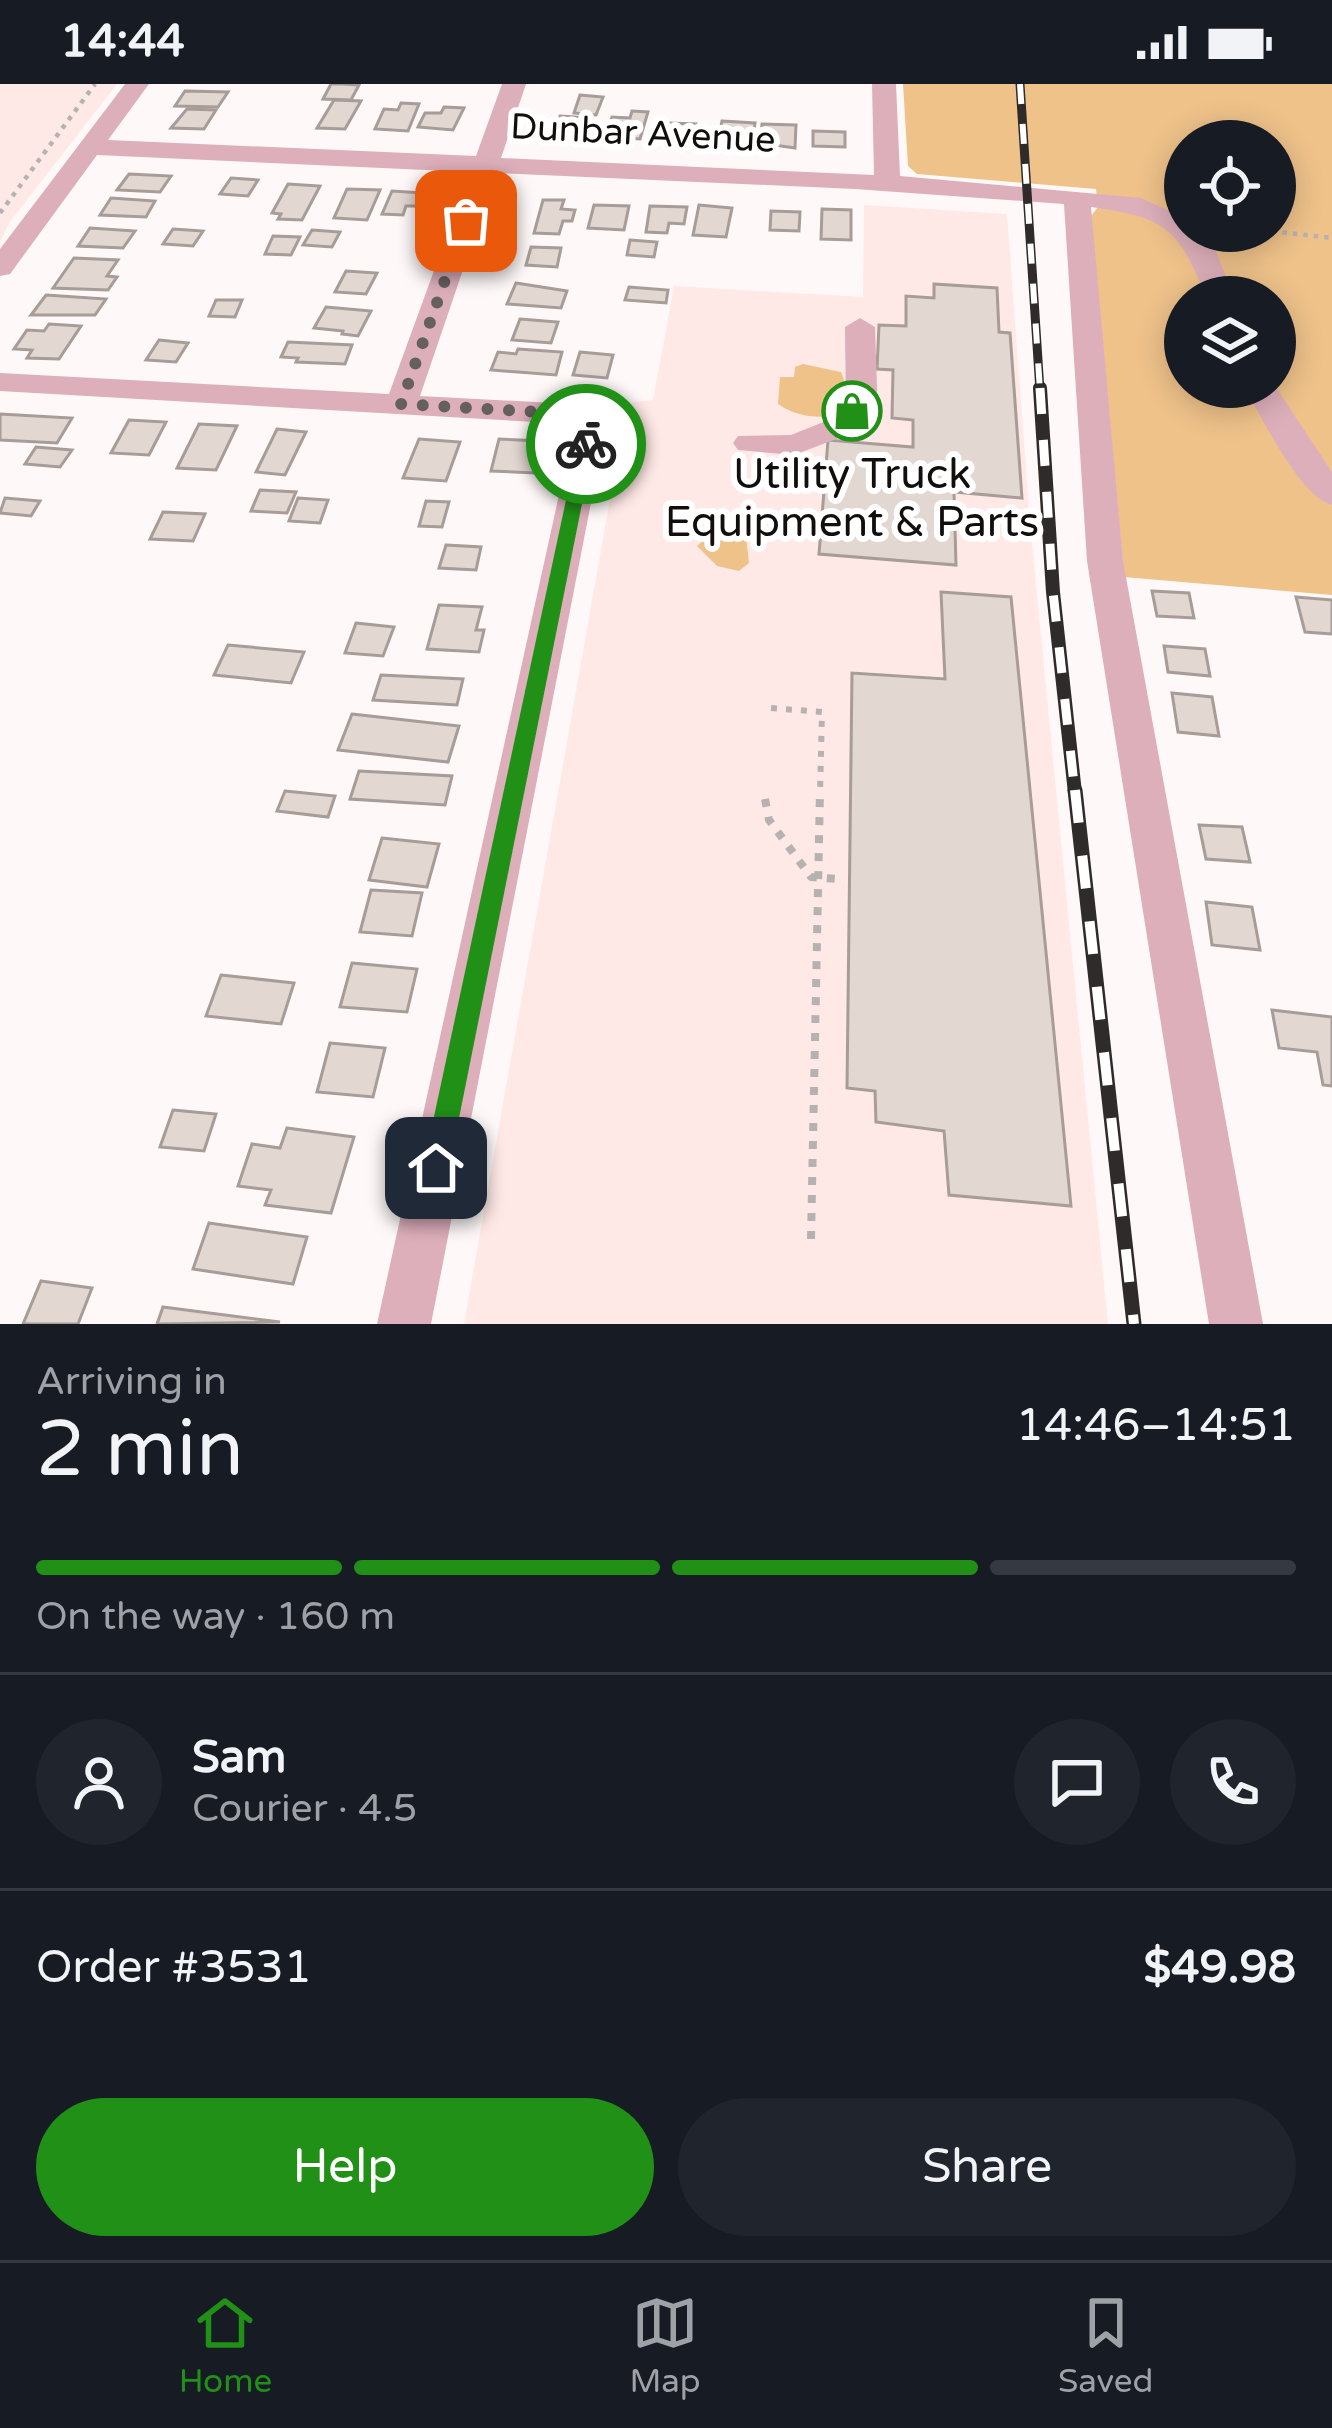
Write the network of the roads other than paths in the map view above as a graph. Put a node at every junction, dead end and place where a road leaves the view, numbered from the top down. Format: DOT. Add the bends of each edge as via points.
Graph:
graph roads {
  1 [pos="137,84"];
  2 [pos="514,84"];
  3 [pos="884,84"];
  4 [pos="91,147"];
  5 [pos="486,164"];
  6 [pos="887,183"];
  7 [pos="1077,197"];
  8 [pos="1164,218"];
  9 [pos="1,265"];
  10 [pos="860,327"];
  11 [pos="0,382"];
  12 [pos="401,404"];
  13 [pos="1272,408"];
  14 [pos="748,443"];
  15 [pos="1332,494"];
  16 [pos="404,1324"];
  17 [pos="1236,1324"];
  1 -- 4 [label="street"];
  2 -- 5 [label="street"];
  3 -- 6 [label="street"];
  4 -- 5 [label="street, Dunbar Avenue"];
  4 -- 9 [label="street"];
  5 -- 6 [label="street, Dunbar Avenue"];
  5 -- 12 [label="street"];
  6 -- 7 [label="street, Dunbar Avenue"];
  7 -- 8 [label="street, Dunbar Avenue" via="1141,206"];
  7 -- 17 [label="street" via="1105,561"];
  10 -- 14 [label="street" via="862,418 794,445"];
  11 -- 12 [label="street"];
  12 -- 16 [label="street" via="575,417 589,431"];
  13 -- 15 [label="street"];
}
